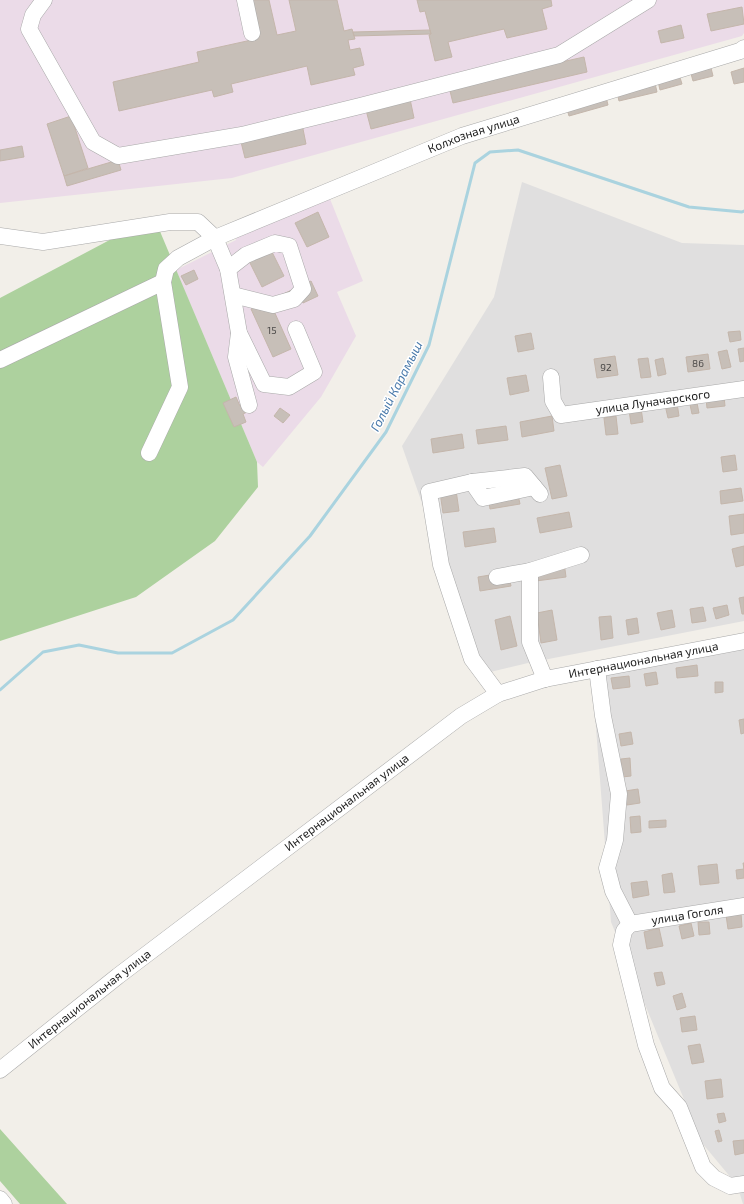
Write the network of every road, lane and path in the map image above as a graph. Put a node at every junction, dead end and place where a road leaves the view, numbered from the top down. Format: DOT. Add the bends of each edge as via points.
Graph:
graph roads {
  1 [pos="47,0"];
  2 [pos="245,0"];
  3 [pos="648,0"];
  4 [pos="252,33"];
  5 [pos="742,49"];
  6 [pos="0,236"];
  7 [pos="215,238"];
  8 [pos="228,269"];
  9 [pos="163,282"];
  10 [pos="233,294"];
  11 [pos="296,329"];
  12 [pos="239,333"];
  13 [pos="0,360"];
  14 [pos="551,377"];
  15 [pos="744,389"];
  16 [pos="248,405"];
  17 [pos="149,453"];
  18 [pos="537,491"];
  19 [pos="581,555"];
  20 [pos="530,571"];
  21 [pos="497,578"];
  22 [pos="744,641"];
  23 [pos="597,669"];
  24 [pos="545,679"];
  25 [pos="498,694"];
  26 [pos="744,906"];
  27 [pos="630,924"];
  28 [pos="0,1070"];
  29 [pos="737,1185"];
  30 [pos="0,1200"];
  31 [pos="4,1204"];
  1 -- 3 [label="street" via="33,15 29,28 93,142 118,156 242,134 559,55"];
  2 -- 4 [label="street"];
  5 -- 7 [label="street, Колхозная улица" via="462,136"];
  6 -- 7 [label="street" via="43,242 170,222 198,222"];
  7 -- 8 [label="street"];
  7 -- 9 [label="street, Колхозная улица" via="178,258 166,269"];
  8 -- 10 [label="street"];
  8 -- 10 [label="street" via="246,255 275,243 282,244 289,246 303,289 294,299 273,305"];
  9 -- 13 [label="street"];
  9 -- 17 [label="street" via="180,387"];
  10 -- 12 [label="street"];
  11 -- 12 [label="street" via="314,372 289,387 264,384"];
  12 -- 16 [label="street" via="236,357"];
  14 -- 15 [label="street, улица Луначарского" via="553,400 561,415"];
  18 -- 25 [label="street" via="525,476 472,482 429,492 441,565 472,660"];
  19 -- 20 [label="street"];
  20 -- 21 [label="street"];
  20 -- 24 [label="street" via="530,642"];
  22 -- 23 [label="street, Интернациональная улица"];
  23 -- 24 [label="street, Интернациональная улица"];
  23 -- 27 [label="street" via="603,716 619,794 615,840 607,868 613,891"];
  24 -- 25 [label="street, Интернациональная улица"];
  25 -- 28 [label="street, Интернациональная улица" via="461,716 118,976"];
  26 -- 27 [label="street, улица Гоголя"];
  27 -- 29 [label="street" via="624,931 621,945 646,1045 662,1088 679,1107 703,1167 714,1178"];
  30 -- 31 [label="street"];
}
